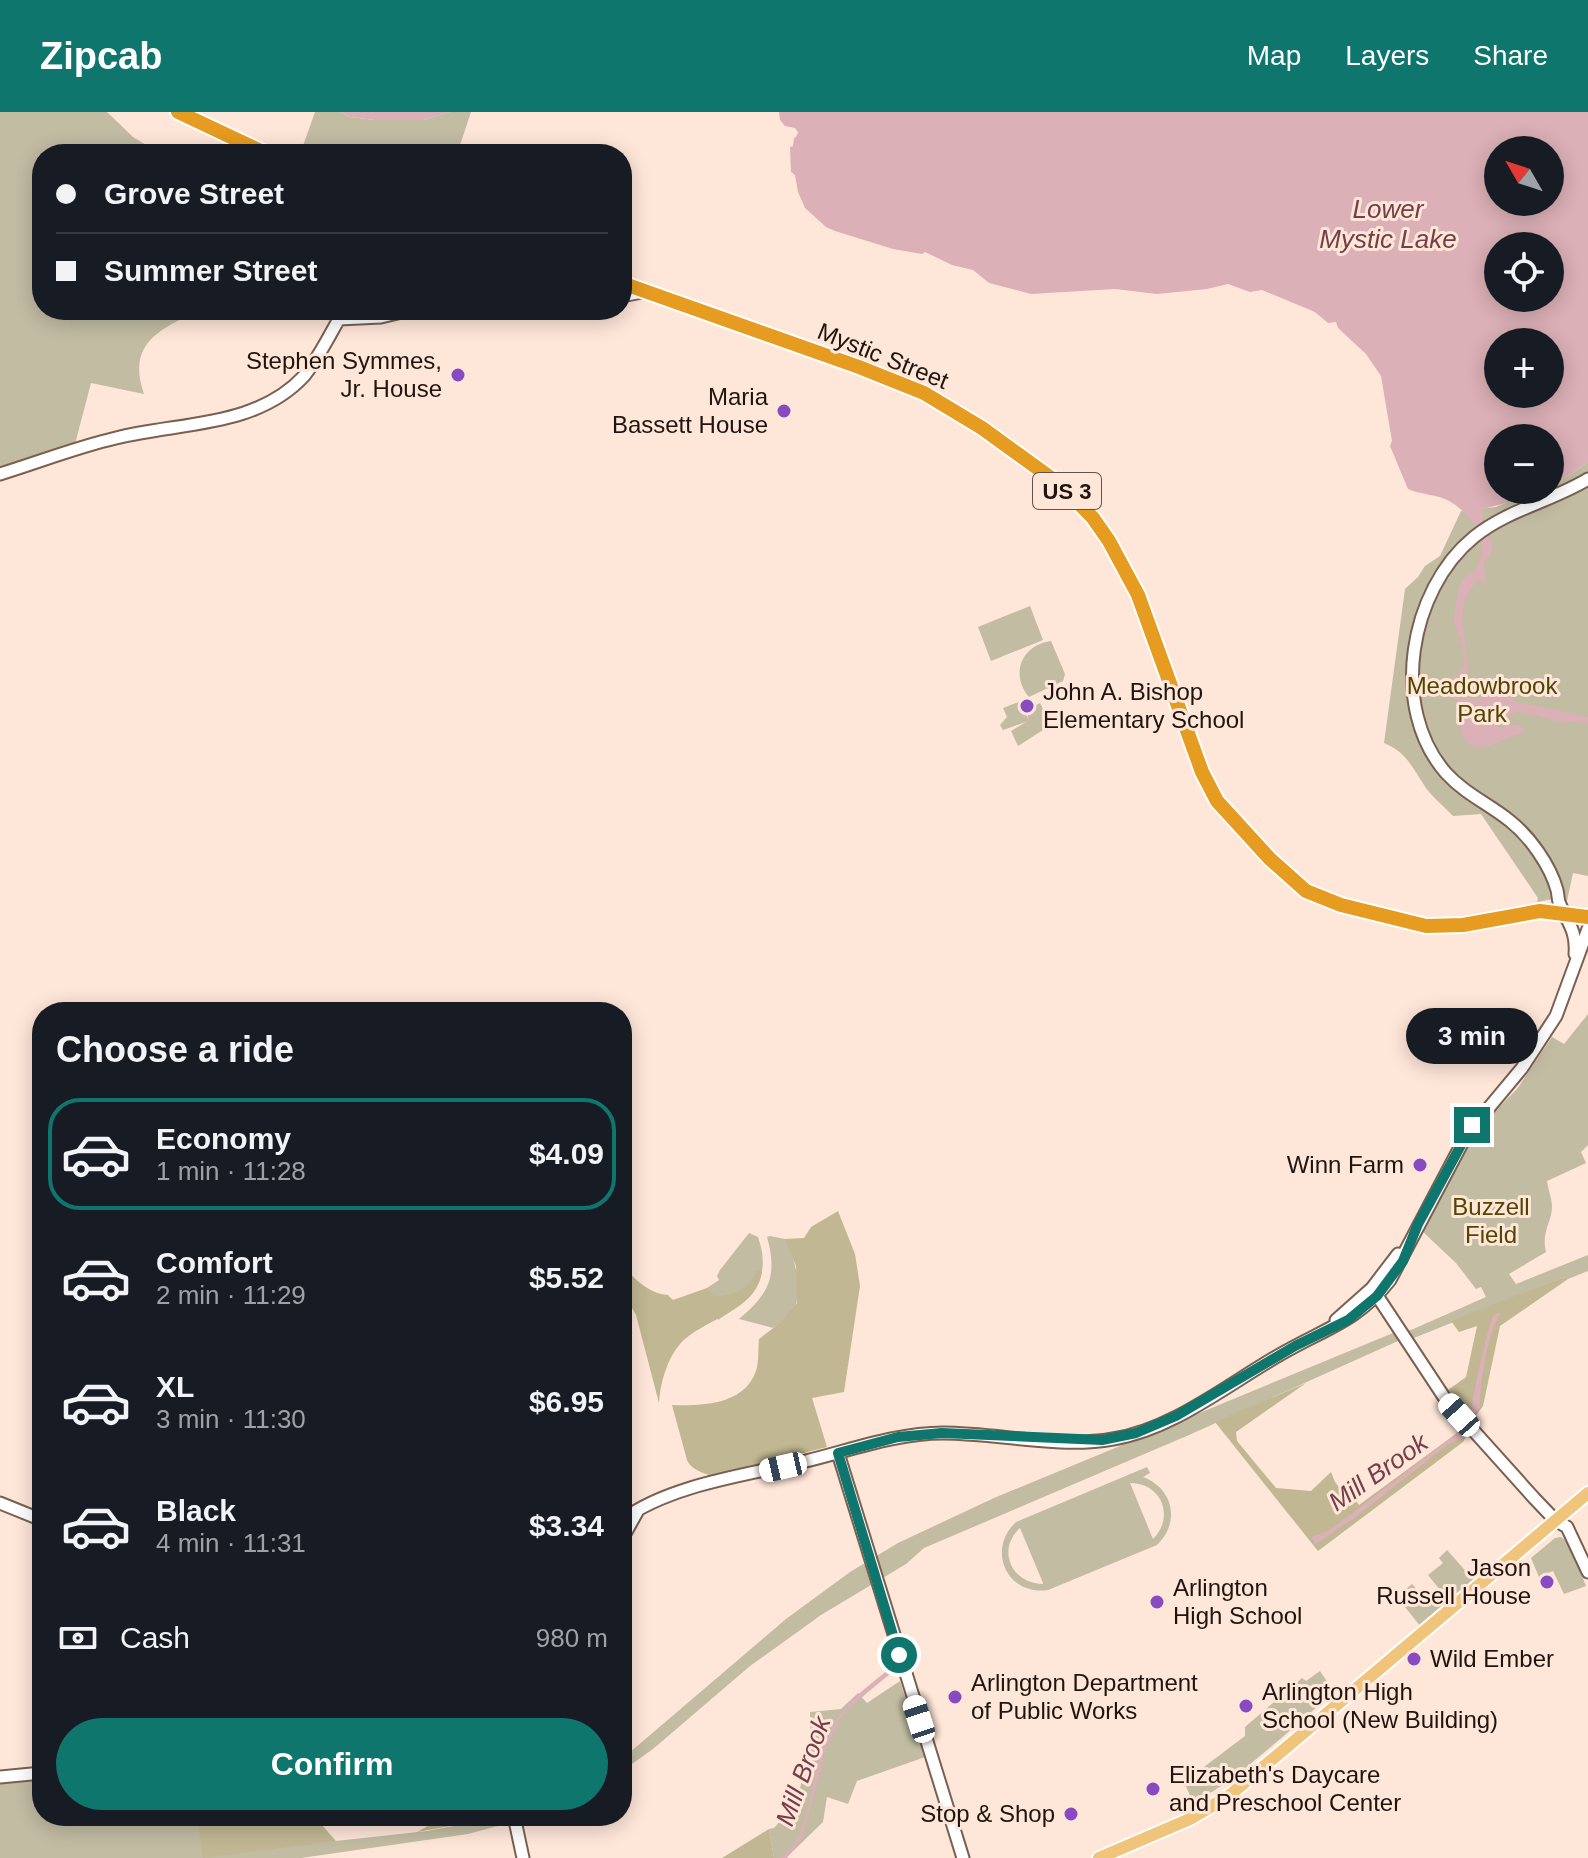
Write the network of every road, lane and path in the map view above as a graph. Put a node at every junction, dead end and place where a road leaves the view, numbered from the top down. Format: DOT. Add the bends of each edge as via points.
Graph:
graph roads {
  1 [pos="178,112"];
  2 [pos="246,144"];
  3 [pos="632,286"];
  4 [pos="647,291"];
  5 [pos="632,294"];
  6 [pos="338,320"];
  7 [pos="0,474"];
  8 [pos="1588,479"];
  9 [pos="1567,914"];
  10 [pos="1588,917"];
  11 [pos="1588,929"];
  12 [pos="1570,982"];
  13 [pos="1374,1292"];
  14 [pos="838,1453"];
  15 [pos="1588,1493"];
  16 [pos="0,1503"];
  17 [pos="639,1508"];
  18 [pos="632,1513"];
  19 [pos="32,1516"];
  20 [pos="1555,1520"];
  21 [pos="632,1521"];
  22 [pos="1588,1572"];
  23 [pos="32,1774"];
  24 [pos="0,1777"];
  25 [pos="516,1826"];
  26 [pos="523,1858"];
  27 [pos="963,1858"];
  28 [pos="1099,1858"];
  1 -- 2 [label="highway"];
  3 -- 4 [label="highway, Mystic Street / US 3"];
  4 -- 5 [label="main road"];
  4 -- 9 [label="highway, Mystic Street / US 3" via="924,393 1062,486 1093,518 1138,595 1217,801 1306,891 1348,908 1426,926 1463,925 1535,911"];
  6 -- 7 [label="main road" via="304,376 269,401 215,422 119,437"];
  8 -- 9 [label="main road" via="1489,526 1457,552 1420,620 1414,661 1422,729 1434,756 1453,780 1526,837 1548,869"];
  9 -- 10 [label="highway, Mystic Street / US 3"];
  9 -- 12 [label="main road" via="1575,940"];
  11 -- 12 [label="main road"];
  12 -- 13 [label="main road" via="1552,1023 1517,1075 1472,1125"];
  13 -- 14 [label="main road" via="1317,1334 1176,1416 1115,1439 942,1433 898,1437"];
  13 -- 20 [label="main road" via="1446,1400"];
  14 -- 17 [label="main road" via="685,1490"];
  14 -- 27 [label="main road"];
  15 -- 20 [label="main road"];
  16 -- 19 [label="main road"];
  17 -- 18 [label="main road"];
  17 -- 21 [label="main road"];
  20 -- 22 [label="main road" via="1567,1527"];
  20 -- 28 [label="main road" via="1230,1795 1190,1819"];
  23 -- 24 [label="main road"];
  25 -- 26 [label="main road"];
}
